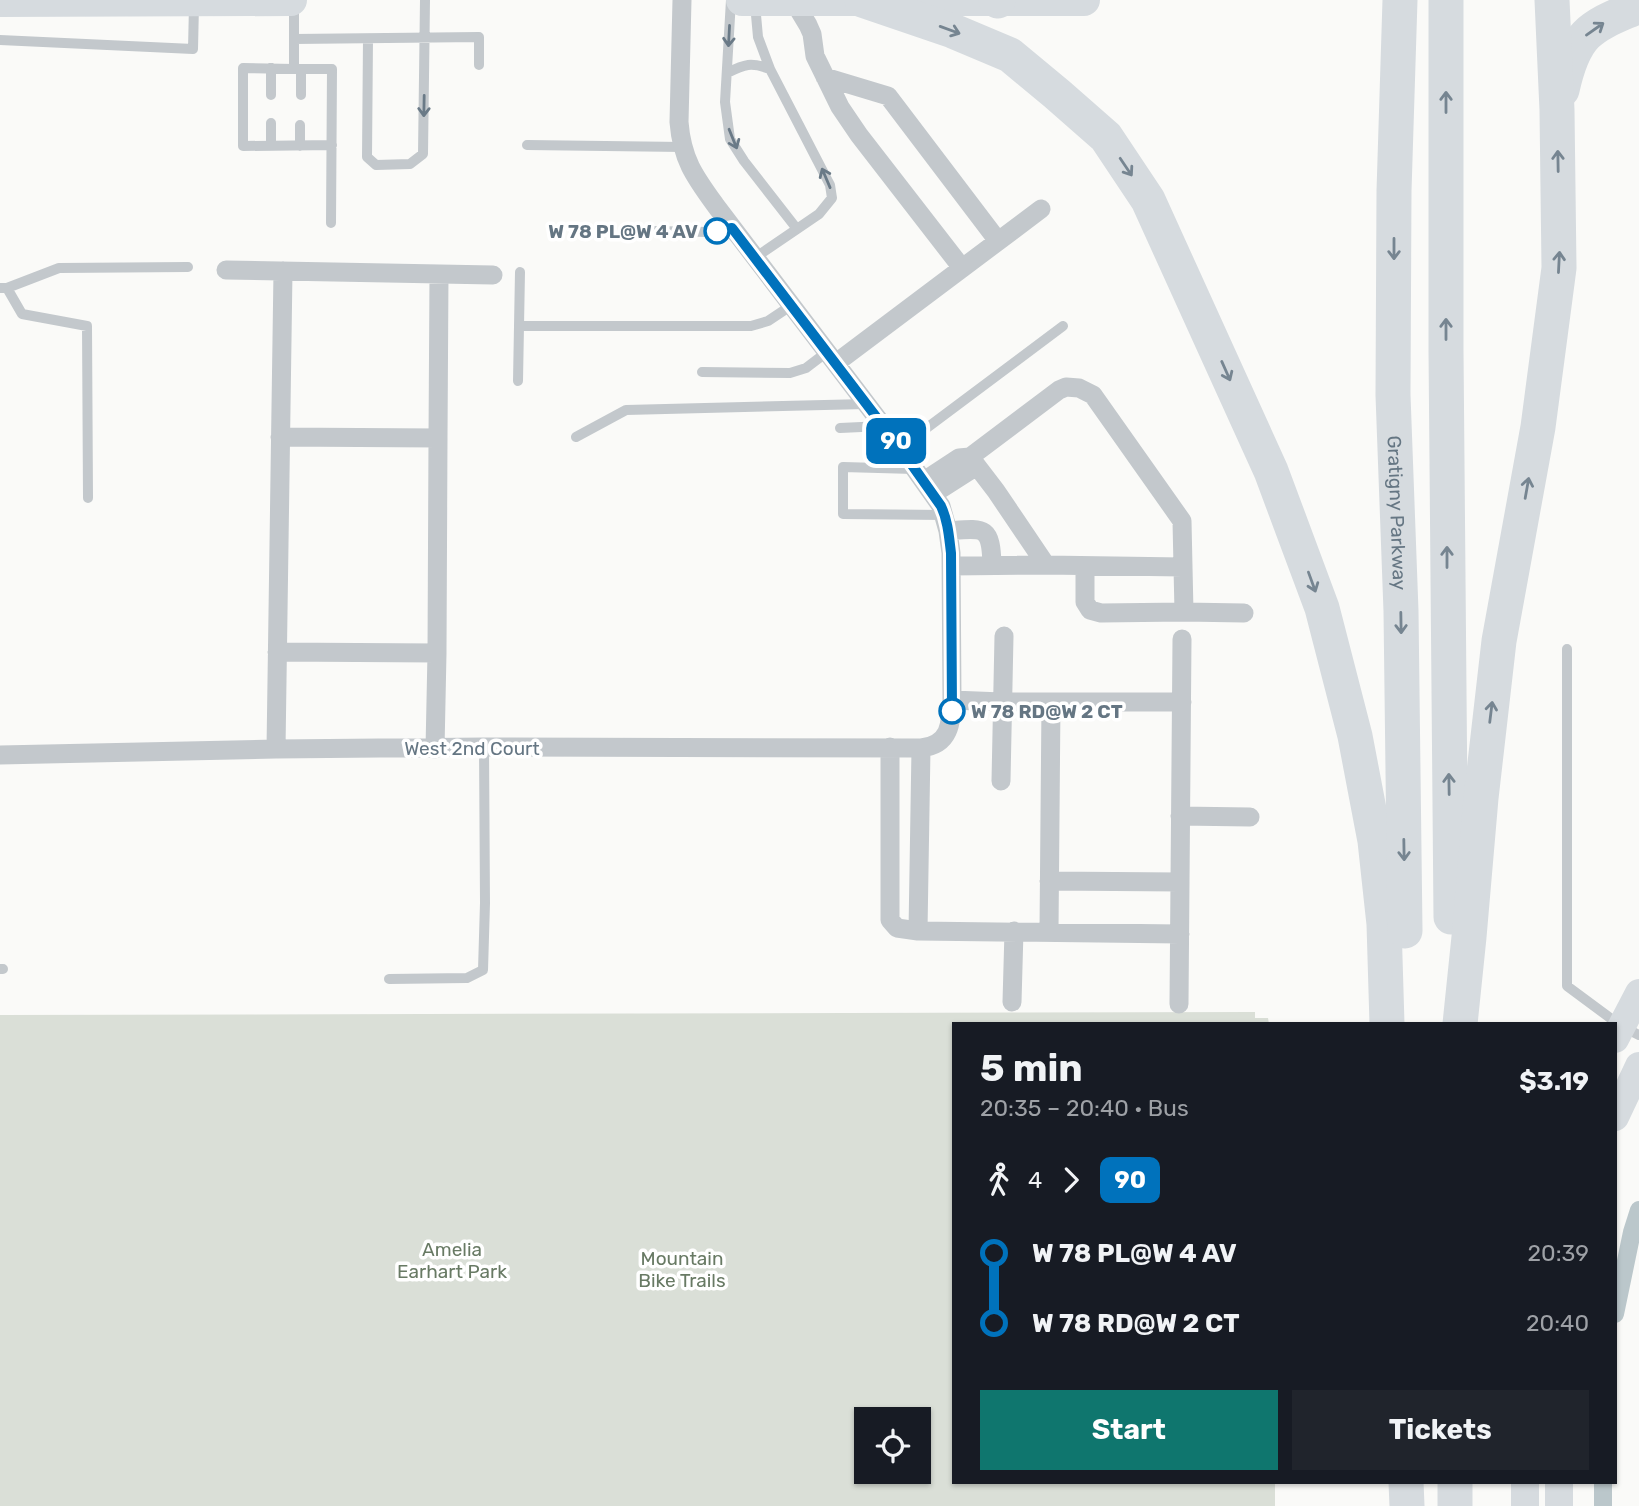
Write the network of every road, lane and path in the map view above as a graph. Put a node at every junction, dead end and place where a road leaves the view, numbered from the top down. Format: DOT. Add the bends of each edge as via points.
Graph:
graph roads {
  1 [pos="194,0"];
  2 [pos="293,0"];
  3 [pos="425,0"];
  4 [pos="682,0"];
  5 [pos="731,0"];
  6 [pos="742,0"];
  7 [pos="755,0"];
  8 [pos="793,0"];
  9 [pos="862,0"];
  10 [pos="997,0"];
  11 [pos="1084,0"];
  12 [pos="1446,0"];
  13 [pos="1552,0"];
  14 [pos="0,1"];
  15 [pos="1639,6"];
  16 [pos="1390,16"];
  17 [pos="368,38"];
  18 [pos="425,38"];
  19 [pos="294,39"];
  20 [pos="0,40"];
  21 [pos="479,65"];
  22 [pos="271,68"];
  23 [pos="298,69"];
  24 [pos="770,69"];
  25 [pos="727,73"];
  26 [pos="825,77"];
  27 [pos="271,95"];
  28 [pos="301,95"];
  29 [pos="1557,110"];
  30 [pos="271,123"];
  31 [pos="300,125"];
  32 [pos="271,145"];
  33 [pos="332,145"];
  34 [pos="527,145"];
  35 [pos="300,146"];
  36 [pos="682,147"];
  37 [pos="1041,209"];
  38 [pos="331,223"];
  39 [pos="732,228"];
  40 [pos="797,229"];
  41 [pos="653,231"];
  42 [pos="998,241"];
  43 [pos="756,257"];
  44 [pos="188,267"];
  45 [pos="962,268"];
  46 [pos="226,270"];
  47 [pos="282,271"];
  48 [pos="520,272"];
  49 [pos="439,274"];
  50 [pos="493,275"];
  51 [pos="4,288"];
  52 [pos="792,305"];
  53 [pos="519,326"];
  54 [pos="1063,326"];
  55 [pos="831,357"];
  56 [pos="702,372"];
  57 [pos="518,382"];
  58 [pos="867,404"];
  59 [pos="884,426"];
  60 [pos="839,428"];
  61 [pos="280,437"];
  62 [pos="576,437"];
  63 [pos="438,439"];
  64 [pos="900,448"];
  65 [pos="970,457"];
  66 [pos="88,498"];
  67 [pos="933,498"];
  68 [pos="992,565"];
  69 [pos="1046,565"];
  70 [pos="951,566"];
  71 [pos="1084,566"];
  72 [pos="1183,567"];
  73 [pos="1184,612"];
  74 [pos="1244,613"];
  75 [pos="1004,636"];
  76 [pos="1182,639"];
  77 [pos="1567,649"];
  78 [pos="278,652"];
  79 [pos="437,653"];
  80 [pos="953,701"];
  81 [pos="1002,702"];
  82 [pos="1051,702"];
  83 [pos="1182,702"];
  84 [pos="484,747"];
  85 [pos="890,747"];
  86 [pos="921,748"];
  87 [pos="276,749"];
  88 [pos="435,749"];
  89 [pos="0,755"];
  90 [pos="1001,781"];
  91 [pos="889,792"];
  92 [pos="920,792"];
  93 [pos="1181,816"];
  94 [pos="1250,817"];
  95 [pos="1049,881"];
  96 [pos="1180,882"];
  97 [pos="918,931"];
  98 [pos="1014,931"];
  99 [pos="1049,931"];
  100 [pos="1180,934"];
  101 [pos="388,979"];
  102 [pos="1639,993"];
  103 [pos="1012,1002"];
  104 [pos="1179,1004"];
  105 [pos="1387,1022"];
  106 [pos="1403,1022"];
  107 [pos="1457,1022"];
  108 [pos="1457,1022"];
  109 [pos="1611,1022"];
  110 [pos="1625,1033"];
  111 [pos="1639,1066"];
  112 [pos="1617,1113"];
  113 [pos="1406,1484"];
  114 [pos="1455,1484"];
  115 [pos="1525,1484"];
  116 [pos="1559,1484"];
  117 [pos="1407,1506"];
  118 [pos="1455,1506"];
  119 [pos="1525,1506"];
  120 [pos="1559,1506"];
  1 -- 2 [label="main road"];
  1 -- 14 [label="main road"];
  1 -- 20 [label="lane" via="193,49"];
  2 -- 19 [label="lane"];
  3 -- 18 [label="lane"];
  4 -- 36 [label="street"];
  5 -- 25 [label="lane, one-way"];
  6 -- 7 [label="main road"];
  7 -- 8 [label="main road"];
  7 -- 24 [label="lane" via="758,37"];
  8 -- 9 [label="main road"];
  8 -- 26 [label="street" via="812,34"];
  9 -- 10 [label="main road"];
  9 -- 105 [label="highway, one-way" via="1010,55 1106,136 1148,200 1271,471 1322,608 1355,736 1375,841 1384,924"];
  10 -- 11 [label="main road"];
  107 -- 12 [label="highway, one-way" via="1451,942 1448,705"];
  13 -- 29 [label="highway"];
  29 -- 15 [label="highway, one-way" via="1568,64 1586,35"];
  16 -- 106 [label="highway, Gratigny Parkway, one-way"];
  17 -- 18 [label="lane"];
  18 -- 17 [label="lane, one-way" via="423,153 410,164 376,165 367,157"];
  17 -- 19 [label="lane"];
  18 -- 21 [label="lane" via="479,37"];
  19 -- 23 [label="lane"];
  22 -- 23 [label="lane"];
  22 -- 27 [label="lane"];
  22 -- 32 [label="lane" via="243,68 243,146"];
  23 -- 28 [label="lane"];
  23 -- 33 [label="lane" via="332,69"];
  24 -- 25 [label="lane" via="745,65"];
  40 -- 24 [label="lane, one-way" via="832,198 830,185"];
  25 -- 40 [label="lane, one-way" via="730,139"];
  26 -- 42 [label="street" via="888,96"];
  26 -- 45 [label="street" via="859,135"];
  108 -- 29 [label="highway, one-way" via="1499,641 1538,427 1559,268"];
  30 -- 32 [label="lane"];
  31 -- 35 [label="lane"];
  32 -- 35 [label="lane"];
  33 -- 35 [label="lane"];
  33 -- 38 [label="lane"];
  34 -- 36 [label="lane"];
  36 -- 39 [label="street" via="695,177"];
  37 -- 42 [label="street"];
  39 -- 41 [label="lane"];
  39 -- 43 [label="street"];
  40 -- 43 [label="lane"];
  42 -- 45 [label="street"];
  43 -- 52 [label="street"];
  44 -- 51 [label="lane" via="59,268"];
  45 -- 55 [label="street"];
  46 -- 47 [label="street"];
  47 -- 49 [label="street"];
  47 -- 61 [label="street"];
  48 -- 53 [label="lane"];
  49 -- 50 [label="street"];
  49 -- 63 [label="street"];
  51 -- 66 [label="lane" via="22,314 87,326"];
  52 -- 53 [label="lane" via="751,327"];
  52 -- 55 [label="street"];
  53 -- 57 [label="lane"];
  54 -- 64 [label="lane"];
  55 -- 56 [label="lane" via="790,373"];
  55 -- 58 [label="street"];
  58 -- 59 [label="street"];
  58 -- 62 [label="lane" via="626,410"];
  59 -- 60 [label="lane"];
  59 -- 64 [label="street"];
  61 -- 63 [label="street"];
  61 -- 78 [label="street"];
  63 -- 79 [label="street"];
  64 -- 67 [label="street"];
  65 -- 67 [label="street" via="959,458"];
  65 -- 69 [label="street"];
  65 -- 72 [label="street" via="1059,390 1073,387 1093,395 1182,521"];
  67 -- 67 [label="lane" via="843,514 843,467"];
  67 -- 68 [label="street" via="972,528 984,531"];
  67 -- 70 [label="street"];
  68 -- 69 [label="street"];
  68 -- 70 [label="street"];
  69 -- 71 [label="street"];
  70 -- 80 [label="street"];
  71 -- 72 [label="street"];
  71 -- 73 [label="street" via="1085,602 1090,610"];
  72 -- 73 [label="street"];
  73 -- 74 [label="street"];
  75 -- 81 [label="street"];
  76 -- 83 [label="street"];
  77 -- 109 [label="lane" via="1567,986"];
  78 -- 79 [label="street"];
  78 -- 87 [label="street"];
  79 -- 88 [label="street"];
  80 -- 81 [label="street"];
  80 -- 86 [label="street, West 2nd Court" via="942,741"];
  81 -- 82 [label="street"];
  81 -- 90 [label="street"];
  82 -- 83 [label="street"];
  82 -- 95 [label="street"];
  83 -- 93 [label="street"];
  84 -- 85 [label="street, West 2nd Court"];
  84 -- 88 [label="street, West 2nd Court"];
  84 -- 101 [label="lane" via="483,970 467,978"];
  85 -- 86 [label="street, West 2nd Court"];
  85 -- 91 [label="street"];
  86 -- 92 [label="street"];
  87 -- 88 [label="street, West 2nd Court"];
  87 -- 89 [label="street, West 2nd Court"];
  91 -- 92 [label="street"];
  91 -- 97 [label="street" via="890,920 897,928"];
  92 -- 97 [label="street"];
  93 -- 94 [label="street"];
  93 -- 96 [label="street"];
  95 -- 96 [label="street"];
  95 -- 99 [label="street"];
  96 -- 100 [label="street"];
  97 -- 98 [label="street"];
  98 -- 99 [label="street"];
  98 -- 103 [label="street"];
  99 -- 100 [label="street"];
  100 -- 104 [label="street"];
  102 -- 110 [label="main road"];
  111 -- 112 [label="main road"];
  113 -- 117 [label="highway"];
  114 -- 118 [label="highway"];
  115 -- 119 [label="main road"];
  116 -- 120 [label="main road"];
}
